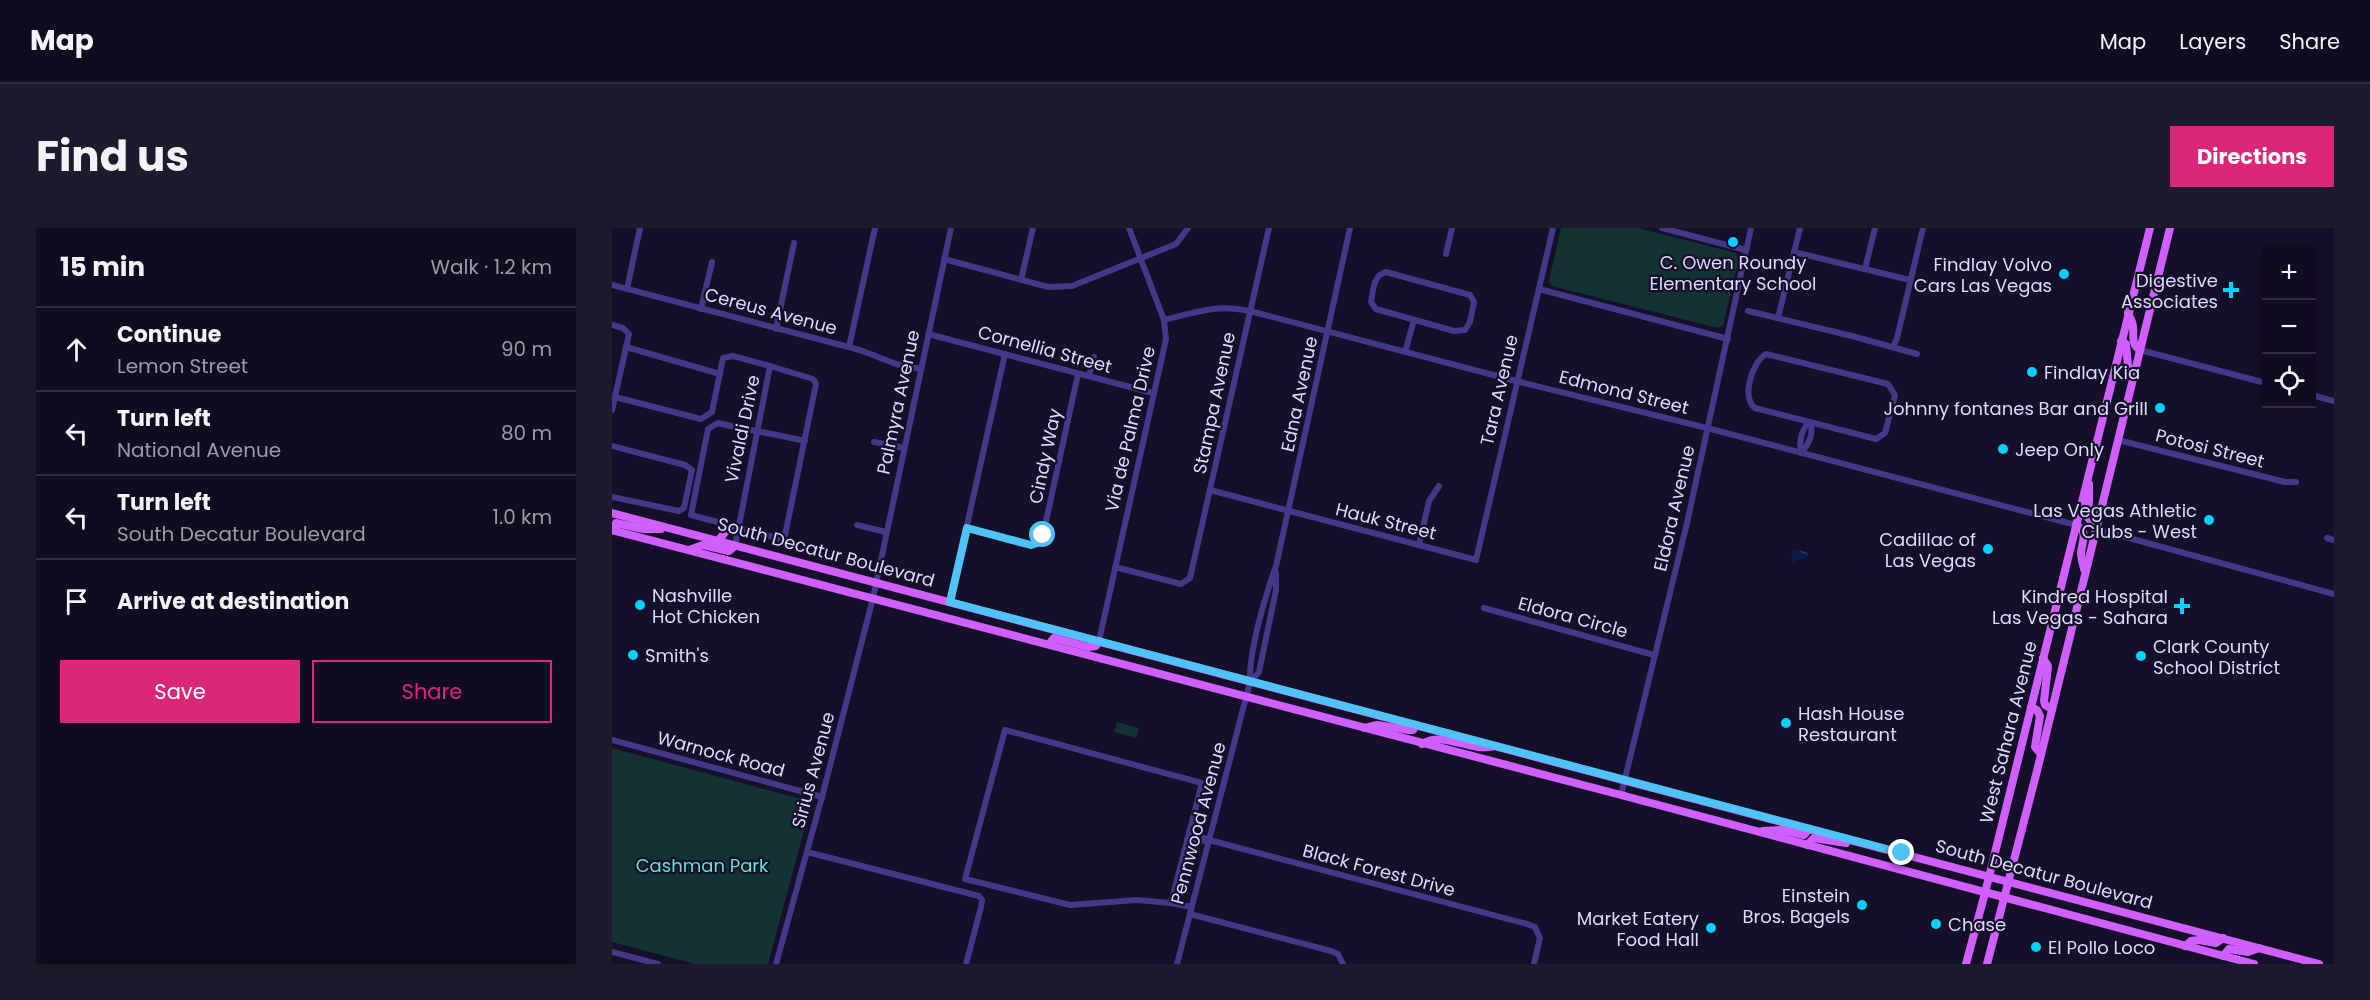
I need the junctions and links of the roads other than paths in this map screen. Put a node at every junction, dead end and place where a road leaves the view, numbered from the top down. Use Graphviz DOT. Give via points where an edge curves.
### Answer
graph roads {
  1 [pos="640,228"];
  2 [pos="875,228"];
  3 [pos="951,228"];
  4 [pos="1033,228"];
  5 [pos="1129,228"];
  6 [pos="1188,228"];
  7 [pos="1269,228"];
  8 [pos="1350,228"];
  9 [pos="1452,228"];
  10 [pos="1553,228"];
  11 [pos="1662,228"];
  12 [pos="1751,228"];
  13 [pos="1800,228"];
  14 [pos="1875,228"];
  15 [pos="1923,228"];
  16 [pos="2150,228"];
  17 [pos="2170,228"];
  18 [pos="794,243"];
  19 [pos="1746,250"];
  20 [pos="1794,252"];
  21 [pos="1446,254"];
  22 [pos="944,259"];
  23 [pos="1141,260"];
  24 [pos="712,262"];
  25 [pos="1865,269"];
  26 [pos="1022,280"];
  27 [pos="1910,280"];
  28 [pos="612,285"];
  29 [pos="627,289"];
  30 [pos="1539,289"];
  31 [pos="700,309"];
  32 [pos="1250,311"];
  33 [pos="1748,311"];
  34 [pos="2128,313"];
  35 [pos="1778,318"];
  36 [pos="1164,320"];
  37 [pos="1414,320"];
  38 [pos="612,325"];
  39 [pos="776,328"];
  40 [pos="1328,332"];
  41 [pos="928,334"];
  42 [pos="1728,339"];
  43 [pos="2121,341"];
  44 [pos="627,346"];
  45 [pos="849,347"];
  46 [pos="1893,347"];
  47 [pos="2140,350"];
  48 [pos="1405,352"];
  49 [pos="1005,354"];
  50 [pos="1917,354"];
  51 [pos="1094,357"];
  52 [pos="770,366"];
  53 [pos="921,369"];
  54 [pos="720,374"];
  55 [pos="1078,374"];
  56 [pos="2134,375"];
  57 [pos="1089,376"];
  58 [pos="1516,381"];
  59 [pos="2262,382"];
  60 [pos="1154,393"];
  61 [pos="2316,396"];
  62 [pos="615,397"];
  63 [pos="2334,401"];
  64 [pos="612,410"];
  65 [pos="1810,422"];
  66 [pos="1707,428"];
  67 [pos="756,433"];
  68 [pos="2118,440"];
  69 [pos="805,441"];
  70 [pos="874,442"];
  71 [pos="612,446"];
  72 [pos="904,448"];
  73 [pos="1801,453"];
  74 [pos="2088,474"];
  75 [pos="2296,482"];
  76 [pos="1439,486"];
  77 [pos="1210,490"];
  78 [pos="612,497"];
  79 [pos="1288,511"];
  80 [pos="612,513"];
  81 [pos="735,525"];
  82 [pos="857,525"];
  83 [pos="2076,525"];
  84 [pos="674,528"];
  85 [pos="967,528"];
  86 [pos="2096,529"];
  87 [pos="613,530"];
  88 [pos="886,532"];
  89 [pos="718,541"];
  90 [pos="1419,545"];
  91 [pos="735,546"];
  92 [pos="689,550"];
  93 [pos="1476,560"];
  94 [pos="1115,567"];
  95 [pos="2085,572"];
  96 [pos="876,582"];
  97 [pos="2334,594"];
  98 [pos="873,598"];
  99 [pos="950,602"];
  100 [pos="1484,608"];
  101 [pos="1099,640"];
  102 [pos="1049,644"];
  103 [pos="1654,655"];
  104 [pos="2043,658"];
  105 [pos="1248,689"];
  106 [pos="2031,707"];
  107 [pos="2052,709"];
  108 [pos="1416,725"];
  109 [pos="1364,728"];
  110 [pos="612,740"];
  111 [pos="1422,744"];
  112 [pos="1497,746"];
  113 [pos="2041,754"];
  114 [pos="1625,780"];
  115 [pos="1621,795"];
  116 [pos="822,797"];
  117 [pos="1715,804"];
  118 [pos="1712,820"];
  119 [pos="1809,829"];
  120 [pos="1755,831"];
  121 [pos="1189,832"];
  122 [pos="1187,839"];
  123 [pos="1209,840"];
  124 [pos="1864,843"];
  125 [pos="1807,845"];
  126 [pos="807,852"];
  127 [pos="1989,876"];
  128 [pos="2009,881"];
  129 [pos="1985,893"];
  130 [pos="2005,898"];
  131 [pos="1171,903"];
  132 [pos="1191,911"];
  133 [pos="2223,938"];
  134 [pos="2185,946"];
  135 [pos="2260,948"];
  136 [pos="612,952"];
  137 [pos="2223,956"];
  138 [pos="1343,961"];
  139 [pos="658,964"];
  140 [pos="776,964"];
  141 [pos="966,964"];
  142 [pos="1177,964"];
  143 [pos="1533,964"];
  144 [pos="1966,964"];
  145 [pos="1987,964"];
  146 [pos="2254,964"];
  147 [pos="2319,964"];
  1 -- 29 [label="street"];
  2 -- 45 [label="street"];
  3 -- 22 [label="street, Palmyra Avenue"];
  4 -- 26 [label="street"];
  5 -- 23 [label="street, Via de Palma Drive"];
  6 -- 23 [label="street" via="1176,244"];
  7 -- 32 [label="street, Stampa Avenue"];
  8 -- 40 [label="street, Edna Avenue"];
  9 -- 21 [label="street"];
  10 -- 30 [label="street, Tara Avenue"];
  11 -- 19 [label="street"];
  12 -- 19 [label="street, Eldora Avenue"];
  13 -- 20 [label="street"];
  14 -- 25 [label="street"];
  15 -- 27 [label="street"];
  16 -- 34 [label="main road, West Sahara Avenue"];
  17 -- 47 [label="main road, West Sahara Avenue"];
  18 -- 39 [label="street"];
  19 -- 42 [label="street, Eldora Avenue"];
  20 -- 25 [label="street"];
  20 -- 35 [label="street"];
  22 -- 26 [label="street"];
  22 -- 41 [label="street, Palmyra Avenue"];
  23 -- 26 [label="street" via="1072,286 1048,287"];
  23 -- 36 [label="street, Via de Palma Drive"];
  24 -- 31 [label="street"];
  25 -- 27 [label="street"];
  27 -- 46 [label="street"];
  28 -- 29 [label="street, Cereus Avenue"];
  29 -- 31 [label="street, Cereus Avenue"];
  30 -- 42 [label="street"];
  30 -- 58 [label="street, Tara Avenue"];
  31 -- 39 [label="street, Cereus Avenue"];
  32 -- 36 [label="street, Edmond Street" via="1215,307"];
  32 -- 40 [label="street, Edmond Street"];
  32 -- 77 [label="street, Stampa Avenue"];
  33 -- 35 [label="street"];
  34 -- 43 [label="main road, West Sahara Avenue"];
  34 -- 47 [label="main road" via="2133,341"];
  35 -- 46 [label="street"];
  36 -- 60 [label="street, Via de Palma Drive" via="1166,339"];
  37 -- 37 [label="street" via="1454,331 1465,330 1473,298 1386,272 1379,274 1373,306 1381,312"];
  37 -- 48 [label="street"];
  38 -- 44 [label="street" via="629,334"];
  39 -- 45 [label="street, Cereus Avenue"];
  40 -- 48 [label="street, Edmond Street"];
  40 -- 79 [label="street, Edna Avenue"];
  41 -- 49 [label="street, Cornellia Street"];
  41 -- 53 [label="street, Palmyra Avenue"];
  42 -- 66 [label="street, Eldora Avenue"];
  43 -- 56 [label="main road" via="2126,344 2128,366"];
  43 -- 74 [label="main road, West Sahara Avenue"];
  44 -- 54 [label="street"];
  44 -- 62 [label="street"];
  45 -- 53 [label="street, Cereus Avenue"];
  46 -- 50 [label="street"];
  47 -- 56 [label="main road, West Sahara Avenue"];
  47 -- 59 [label="street"];
  48 -- 58 [label="street, Edmond Street"];
  49 -- 55 [label="street, Cornellia Street"];
  49 -- 85 [label="street"];
  51 -- 57 [label="street"];
  52 -- 54 [label="street, Vivaldi Drive" via="733,356 723,358"];
  52 -- 67 [label="street, Vivaldi Drive"];
  52 -- 69 [label="street" via="813,379 816,384"];
  53 -- 72 [label="street, Palmyra Avenue"];
  54 -- 62 [label="street" via="712,412 701,419"];
  55 -- 57 [label="street, Cornellia Street"];
  55 -- 85 [label="street, Cindy Way" via="1043,535 1031,545"];
  56 -- 68 [label="main road, West Sahara Avenue"];
  57 -- 60 [label="street, Cornellia Street"];
  58 -- 66 [label="street, Edmond Street"];
  58 -- 93 [label="street, Tara Avenue"];
  60 -- 94 [label="street, Via de Palma Drive"];
  61 -- 63 [label="street"];
  62 -- 64 [label="street"];
  65 -- 65 [label="street" via="1876,439 1885,433 1895,395 1888,384 1766,354 1759,357 1747,397 1749,404"];
  65 -- 73 [label="street" via="1808,445"];
  66 -- 73 [label="street, Edmond Street"];
  66 -- 103 [label="street, Eldora Avenue"];
  67 -- 69 [label="street" via="769,432"];
  67 -- 81 [label="street, Vivaldi Drive"];
  67 -- 81 [label="street" via="718,423 708,429 691,515"];
  68 -- 75 [label="street, Potosi Street"];
  68 -- 86 [label="main road, West Sahara Avenue"];
  69 -- 81 [label="street" via="784,540"];
  70 -- 72 [label="street"];
  71 -- 78 [label="street" via="690,467 692,471 682,510"];
  72 -- 88 [label="street, Palmyra Avenue"];
  73 -- 83 [label="street, Edmond Street"];
  74 -- 83 [label="main road, West Sahara Avenue"];
  74 -- 86 [label="main road" via="2087,516"];
  76 -- 90 [label="street" via="1430,501"];
  77 -- 79 [label="street, Hauk Street"];
  77 -- 94 [label="street, Stampa Avenue" via="1186,582 1180,584"];
  79 -- 90 [label="street, Hauk Street"];
  79 -- 105 [label="street, Edna Avenue" via="1259,672"];
  80 -- 84 [label="main road, South Decatur Boulevard"];
  81 -- 89 [label="main road"];
  81 -- 91 [label="street, Vivaldi Drive"];
  82 -- 88 [label="street"];
  83 -- 95 [label="main road" via="2085,535 2081,553"];
  83 -- 104 [label="main road, West Sahara Avenue"];
  84 -- 87 [label="main road" via="644,529 616,523"];
  84 -- 89 [label="main road, South Decatur Boulevard"];
  85 -- 99 [label="street"];
  86 -- 95 [label="main road, West Sahara Avenue"];
  86 -- 97 [label="street"];
  87 -- 92 [label="main road, South Decatur Boulevard"];
  88 -- 96 [label="street, Palmyra Avenue"];
  89 -- 91 [label="main road, South Decatur Boulevard"];
  90 -- 93 [label="street, Hauk Street"];
  91 -- 92 [label="main road" via="729,551 703,545"];
  91 -- 96 [label="main road, South Decatur Boulevard"];
  92 -- 98 [label="main road, South Decatur Boulevard"];
  94 -- 101 [label="street, Via de Palma Drive"];
  95 -- 107 [label="main road, West Sahara Avenue"];
  96 -- 98 [label="street, Sirius Avenue"];
  96 -- 99 [label="main road, South Decatur Boulevard"];
  98 -- 102 [label="main road, South Decatur Boulevard"];
  98 -- 116 [label="street, Sirius Avenue"];
  99 -- 101 [label="main road, South Decatur Boulevard"];
  100 -- 103 [label="street, Eldora Circle"];
  101 -- 102 [label="main road" via="1096,646 1088,647 1054,638"];
  101 -- 105 [label="main road, South Decatur Boulevard"];
  102 -- 105 [label="main road, South Decatur Boulevard"];
  103 -- 114 [label="street, Eldora Avenue"];
  104 -- 106 [label="main road, West Sahara Avenue"];
  104 -- 107 [label="main road" via="2048,666 2044,701"];
  105 -- 108 [label="main road, South Decatur Boulevard"];
  105 -- 109 [label="main road, South Decatur Boulevard"];
  105 -- 123 [label="street, Pennwood Avenue"];
  106 -- 113 [label="main road" via="2040,716 2035,747"];
  106 -- 127 [label="main road, West Sahara Avenue"];
  107 -- 113 [label="main road, West Sahara Avenue"];
  108 -- 109 [label="main road" via="1413,730 1377,724"];
  108 -- 112 [label="main road, South Decatur Boulevard"];
  109 -- 111 [label="main road, South Decatur Boulevard"];
  110 -- 116 [label="street, Warnock Road"];
  111 -- 112 [label="main road" via="1438,738 1479,749"];
  111 -- 115 [label="main road, South Decatur Boulevard"];
  112 -- 114 [label="main road, South Decatur Boulevard"];
  113 -- 128 [label="main road, West Sahara Avenue"];
  114 -- 115 [label="street, Eldora Avenue"];
  114 -- 117 [label="main road, South Decatur Boulevard"];
  115 -- 118 [label="main road, South Decatur Boulevard"];
  116 -- 126 [label="street, Sirius Avenue"];
  117 -- 118 [label="main road"];
  117 -- 119 [label="main road, South Decatur Boulevard"];
  118 -- 120 [label="main road, South Decatur Boulevard"];
  119 -- 120 [label="main road" via="1804,835 1782,830"];
  119 -- 124 [label="main road, South Decatur Boulevard"];
  120 -- 125 [label="main road, South Decatur Boulevard"];
  121 -- 122 [label="street"];
  121 -- 123 [label="street"];
  121 -- 131 [label="street" via="1202,783 1005,730 964,879 1070,905 1137,900"];
  122 -- 123 [label="street"];
  122 -- 131 [label="street"];
  123 -- 132 [label="street, Pennwood Avenue"];
  123 -- 143 [label="street, Black Forest Drive" via="1527,924 1539,932 1540,938"];
  124 -- 125 [label="main road" via="1814,838"];
  124 -- 127 [label="main road, South Decatur Boulevard"];
  125 -- 129 [label="main road, South Decatur Boulevard"];
  126 -- 140 [label="street, Sirius Avenue"];
  126 -- 141 [label="street" via="979,896 981,907"];
  127 -- 128 [label="main road, South Decatur Boulevard"];
  127 -- 129 [label="main road, West Sahara Avenue"];
  128 -- 130 [label="main road, West Sahara Avenue"];
  128 -- 133 [label="main road, South Decatur Boulevard"];
  129 -- 130 [label="main road, South Decatur Boulevard"];
  129 -- 144 [label="main road, West Sahara Avenue"];
  130 -- 134 [label="main road, South Decatur Boulevard"];
  130 -- 145 [label="main road, West Sahara Avenue"];
  131 -- 132 [label="street"];
  132 -- 138 [label="street" via="1331,951"];
  132 -- 142 [label="street, Pennwood Avenue"];
  133 -- 134 [label="main road" via="2216,943 2195,940"];
  133 -- 135 [label="main road, South Decatur Boulevard"];
  134 -- 137 [label="main road, South Decatur Boulevard"];
  135 -- 137 [label="main road" via="2248,952 2229,949"];
  135 -- 147 [label="main road, South Decatur Boulevard"];
  136 -- 139 [label="street"];
  137 -- 146 [label="main road, South Decatur Boulevard"];
}
